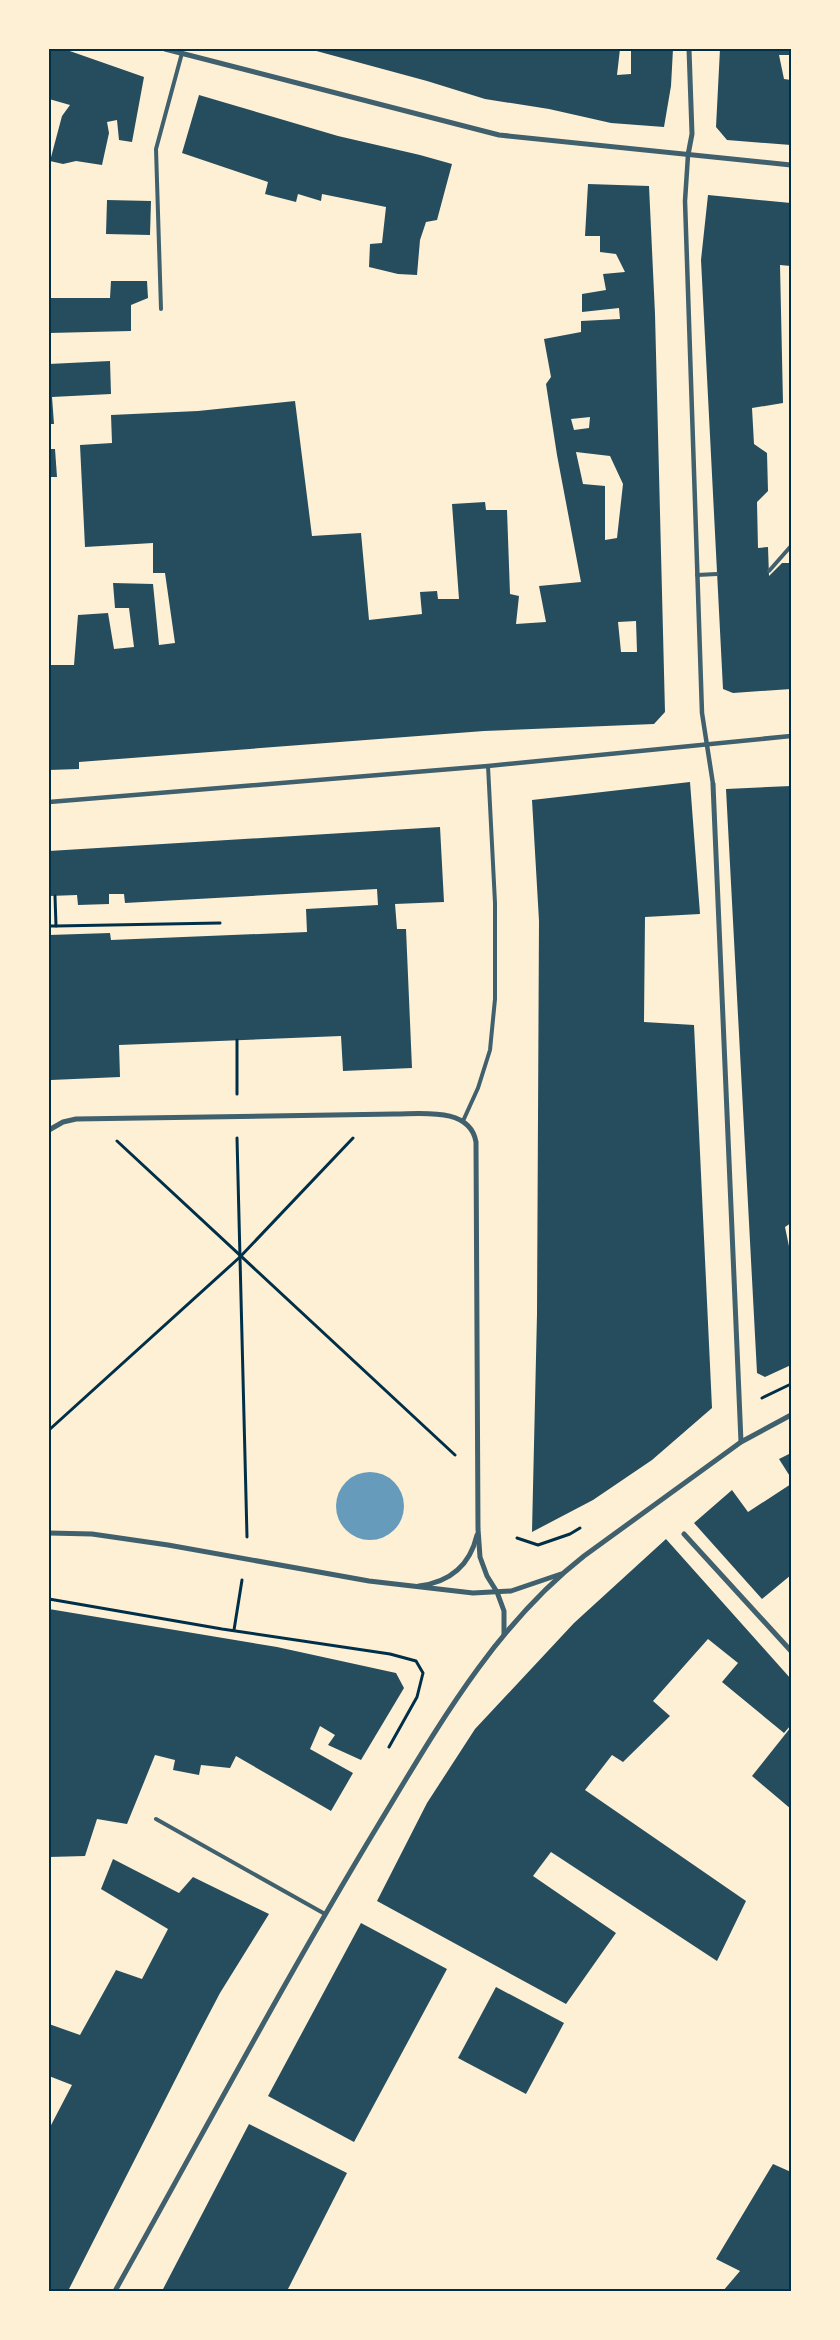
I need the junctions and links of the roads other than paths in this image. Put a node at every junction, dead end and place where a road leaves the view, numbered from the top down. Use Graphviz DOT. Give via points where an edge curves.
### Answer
graph roads {
  1 [pos="165,49"];
  2 [pos="689,49"];
  3 [pos="182,54"];
  4 [pos="688,154"];
  5 [pos="791,165"];
  6 [pos="161,309"];
  7 [pos="791,546"];
  8 [pos="769,570"];
  9 [pos="717,574"];
  10 [pos="697,575"];
  11 [pos="791,736"];
  12 [pos="706,746"];
  13 [pos="488,766"];
  14 [pos="713,784"];
  15 [pos="49,802"];
  16 [pos="463,1121"];
  17 [pos="49,1130"];
  18 [pos="791,1414"];
  19 [pos="741,1442"];
  20 [pos="478,1529"];
  21 [pos="49,1533"];
  22 [pos="684,1534"];
  23 [pos="561,1574"];
  24 [pos="411,1587"];
  25 [pos="497,1592"];
  26 [pos="504,1635"];
  27 [pos="791,1650"];
  28 [pos="156,1819"];
  29 [pos="325,1914"];
  30 [pos="115,2291"];
  1 -- 3 [label="street"];
  2 -- 4 [label="street" via="692,134"];
  3 -- 4 [label="street" via="499,135"];
  3 -- 6 [label="lane" via="156,149"];
  4 -- 5 [label="street"];
  4 -- 10 [label="street" via="685,201"];
  7 -- 8 [label="lane"];
  9 -- 10 [label="lane"];
  10 -- 12 [label="street"];
  11 -- 12 [label="street"];
  12 -- 13 [label="street"];
  12 -- 14 [label="street"];
  13 -- 15 [label="street"];
  13 -- 16 [label="lane" via="495,903 495,999 490,1050"];
  14 -- 19 [label="street"];
  16 -- 17 [label="street" via="428,1114 93,1118 63,1122"];
  16 -- 20 [label="street" via="471,1127 476,1142"];
  18 -- 19 [label="street"];
  19 -- 23 [label="street"];
  20 -- 24 [label="street" via="474,1548 452,1576 435,1584"];
  20 -- 25 [label="street" via="480,1557"];
  21 -- 24 [label="street" via="92,1534 168,1545"];
  22 -- 27 [label="street"];
  23 -- 25 [label="street" via="511,1591"];
  23 -- 26 [label="street"];
  24 -- 25 [label="street"];
  25 -- 26 [label="street" via="504,1611"];
  26 -- 29 [label="street" via="451,1706"];
  28 -- 29 [label="lane"];
  29 -- 30 [label="street"];
}
